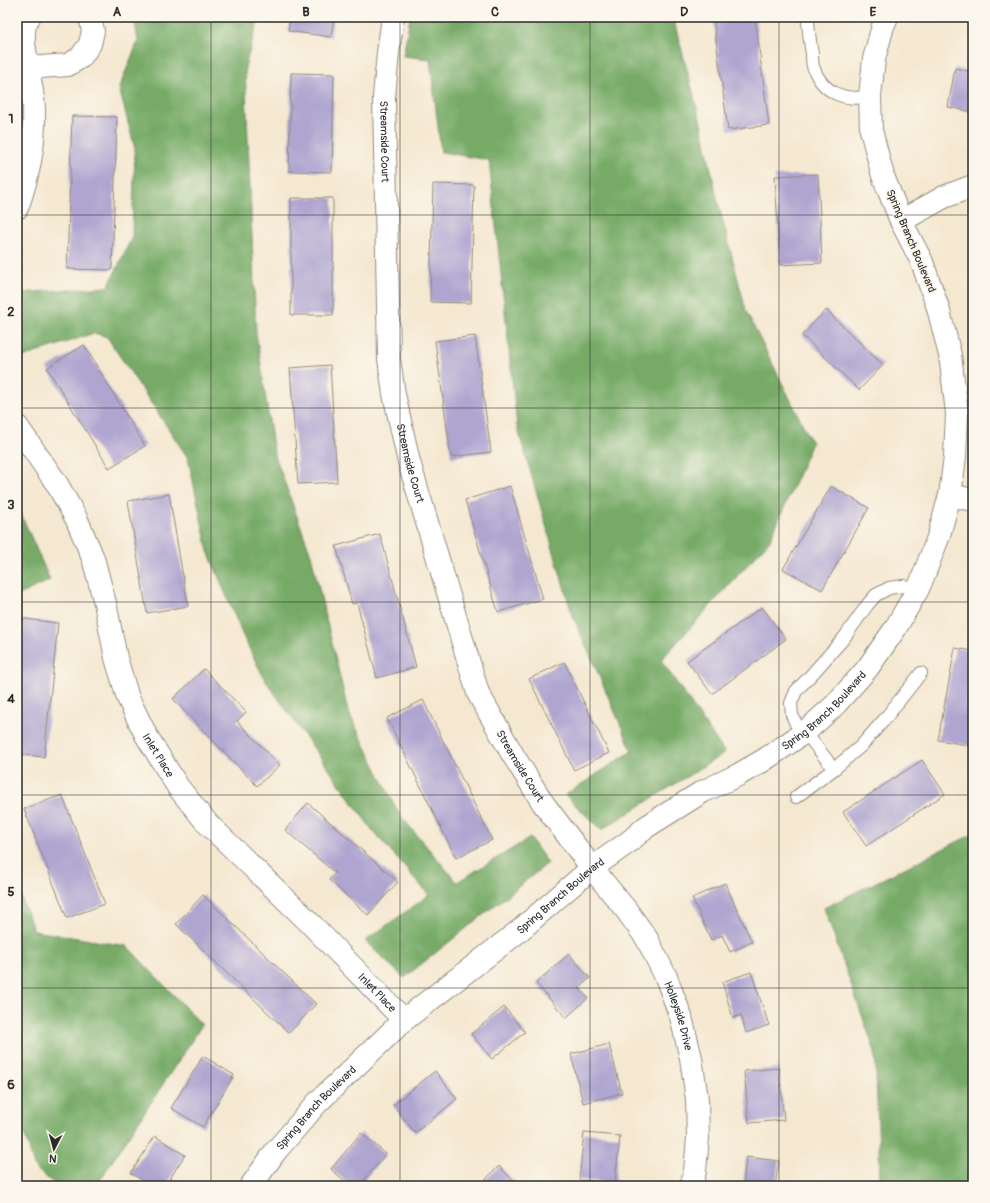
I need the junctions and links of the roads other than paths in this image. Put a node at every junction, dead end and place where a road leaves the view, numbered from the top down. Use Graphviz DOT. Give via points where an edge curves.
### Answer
graph roads {
  1 [pos="29,17"];
  2 [pos="90,17"];
  3 [pos="393,17"];
  4 [pos="808,17"];
  5 [pos="887,17"];
  6 [pos="28,68"];
  7 [pos="870,96"];
  8 [pos="973,186"];
  9 [pos="17,208"];
  10 [pos="901,221"];
  11 [pos="17,426"];
  12 [pos="950,495"];
  13 [pos="973,500"];
  14 [pos="918,589"];
  15 [pos="921,673"];
  16 [pos="805,732"];
  17 [pos="834,769"];
  18 [pos="796,797"];
  19 [pos="592,868"];
  20 [pos="404,1020"];
  21 [pos="251,1186"];
  22 [pos="691,1186"];
  1 -- 6 [label="street" via="24,33"];
  2 -- 6 [label="street" via="93,31 90,44 81,57 68,65"];
  3 -- 19 [label="street, Streamside Court" via="384,97 389,359 409,462 478,693 540,797"];
  4 -- 7 [label="lane" via="814,69 821,82 832,92 846,98"];
  5 -- 7 [label="street, Spring Branch Boulevard" via="874,60"];
  6 -- 9 [label="street" via="34,110 31,151"];
  7 -- 10 [label="street, Spring Branch Boulevard" via="871,130 883,176"];
  8 -- 10 [label="street" via="944,197"];
  10 -- 12 [label="street, Spring Branch Boulevard" via="924,268 950,355 957,413"];
  11 -- 20 [label="street, Inlet Place" via="57,484 77,520 93,558 128,698 146,736 178,787 207,823 308,921"];
  12 -- 13 [label="street"];
  12 -- 14 [label="street, Spring Branch Boulevard" via="939,535"];
  14 -- 16 [label="street, Spring Branch Boulevard" via="895,629 867,669 834,706"];
  14 -- 16 [label="lane" via="903,586 889,588 876,595 844,638 796,691 791,703 792,715 797,726"];
  15 -- 17 [label="lane" via="861,746"];
  16 -- 17 [label="lane"];
  16 -- 19 [label="street, Spring Branch Boulevard" via="764,760 702,792 646,827"];
  17 -- 18 [label="lane"];
  19 -- 20 [label="street, Spring Branch Boulevard" via="519,931"];
  19 -- 22 [label="street, Holleyside Drive" via="647,939 666,977 681,1017 697,1098 698,1138"];
  20 -- 21 [label="street, Spring Branch Boulevard" via="318,1102 275,1152"];
}
